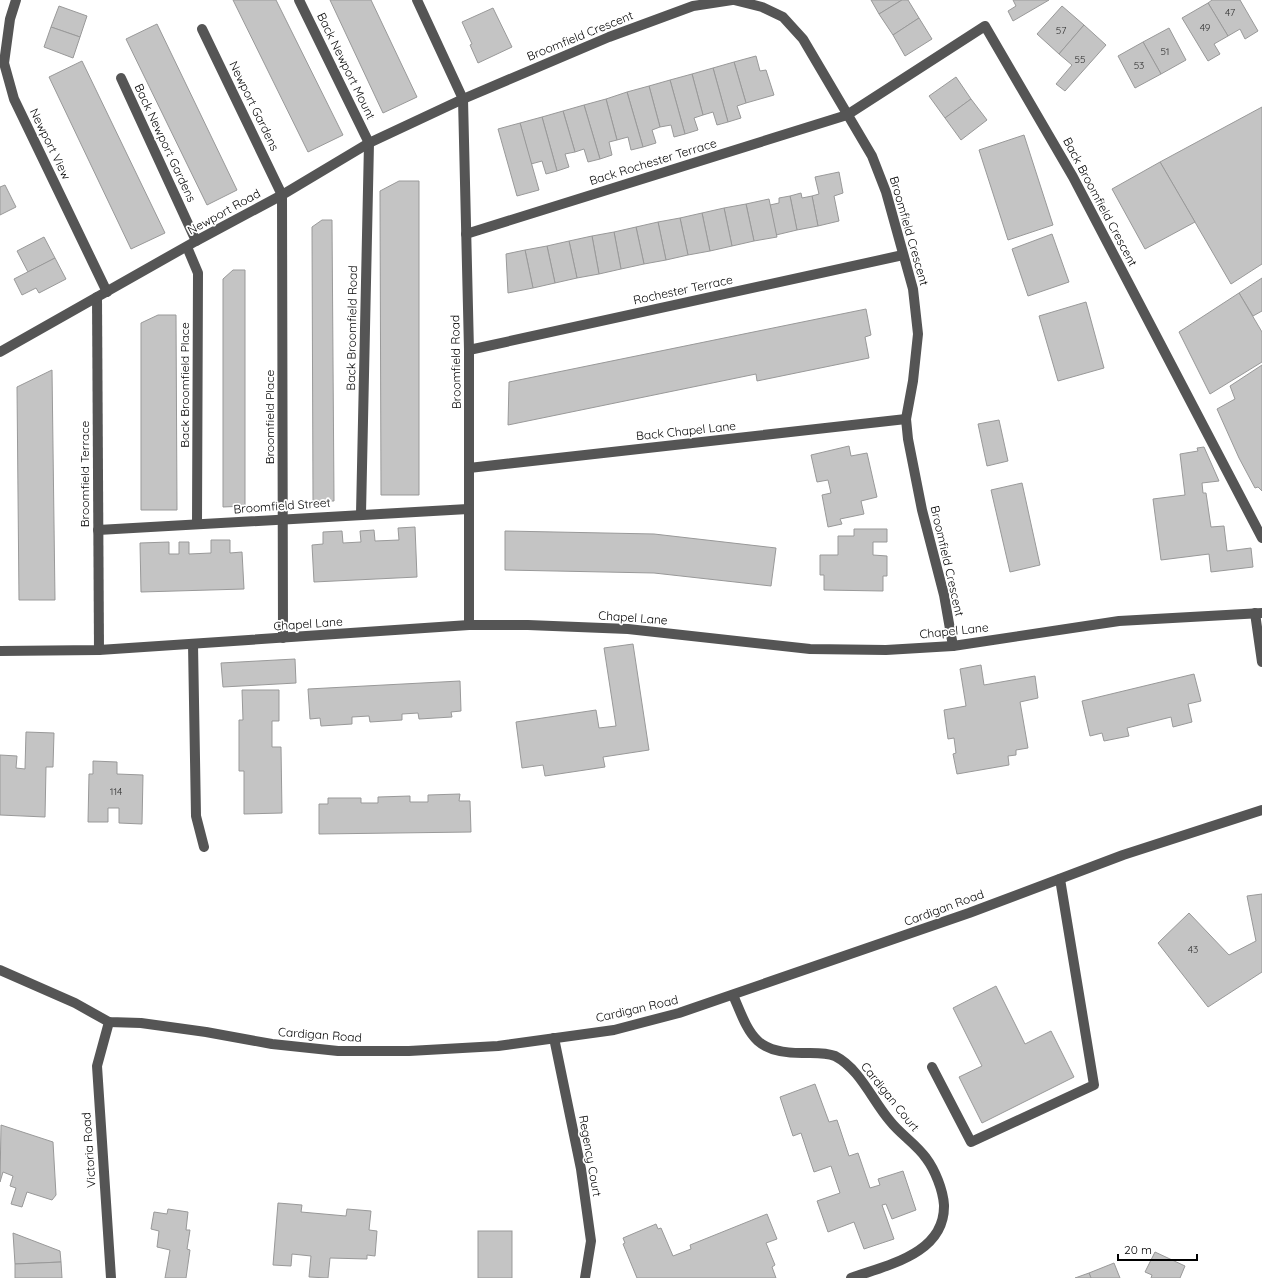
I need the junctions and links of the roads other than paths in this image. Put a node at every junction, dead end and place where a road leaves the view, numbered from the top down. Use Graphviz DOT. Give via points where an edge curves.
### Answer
graph roads {
  1 [pos="16,0"];
  2 [pos="299,0"];
  3 [pos="417,0"];
  4 [pos="733,0"];
  5 [pos="202,29"];
  6 [pos="121,78"];
  7 [pos="463,99"];
  8 [pos="848,116"];
  9 [pos="369,143"];
  10 [pos="282,195"];
  11 [pos="466,234"];
  12 [pos="196,241"];
  13 [pos="187,247"];
  14 [pos="903,255"];
  15 [pos="107,292"];
  16 [pos="97,297"];
  17 [pos="469,350"];
  18 [pos="0,352"];
  19 [pos="906,419"];
  20 [pos="469,468"];
  21 [pos="468,509"];
  22 [pos="362,514"];
  23 [pos="283,519"];
  24 [pos="197,524"];
  25 [pos="98,530"];
  26 [pos="1262,538"];
  27 [pos="1258,613"];
  28 [pos="469,625"];
  29 [pos="284,638"];
  30 [pos="193,644"];
  31 [pos="953,646"];
  32 [pos="99,650"];
  33 [pos="0,651"];
  34 [pos="1262,662"];
  35 [pos="1262,810"];
  36 [pos="204,847"];
  37 [pos="1060,879"];
  38 [pos="0,970"];
  39 [pos="733,995"];
  40 [pos="109,1022"];
  41 [pos="554,1038"];
  42 [pos="932,1067"];
  43 [pos="111,1278"];
  44 [pos="585,1278"];
  45 [pos="852,1278"];
  1 -- 15 [label="street, Newport View" via="10,19 4,63 14,99"];
  2 -- 9 [label="street, Back Newport Mount"];
  3 -- 7 [label="street"];
  4 -- 7 [label="street, Broomfield Crescent" via="693,6 679,11 609,37"];
  4 -- 8 [label="street, Broomfield Crescent" via="762,7 784,16 803,39"];
  5 -- 10 [label="street, Newport Gardens"];
  6 -- 12 [label="street, Back Newport Gardens"];
  7 -- 9 [label="street, Newport Road"];
  7 -- 11 [label="street, Broomfield Road"];
  8 -- 11 [label="street, Back Rochester Terrace"];
  8 -- 14 [label="street, Broomfield Crescent" via="872,156 886,192"];
  8 -- 26 [label="street, Back Broomfield Crescent" via="985,26 1073,177"];
  9 -- 10 [label="street, Newport Road"];
  9 -- 22 [label="street, Back Broomfield Road"];
  10 -- 12 [label="street, Newport Road"];
  10 -- 23 [label="street, Broomfield Place"];
  11 -- 17 [label="street, Broomfield Road"];
  12 -- 13 [label="street, Newport Road"];
  13 -- 15 [label="street, Newport Road"];
  13 -- 24 [label="street, Back Broomfield Place" via="198,274"];
  14 -- 17 [label="street, Rochester Terrace"];
  14 -- 19 [label="street, Broomfield Crescent" via="913,289 918,334"];
  15 -- 16 [label="street, Newport Road"];
  16 -- 18 [label="street, Newport Road"];
  16 -- 25 [label="street, Broomfield Terrace"];
  17 -- 20 [label="street, Broomfield Road"];
  19 -- 20 [label="street, Back Chapel Lane"];
  19 -- 31 [label="street, Broomfield Crescent" via="922,510 944,595"];
  20 -- 21 [label="street, Broomfield Road"];
  21 -- 22 [label="street, Broomfield Street"];
  21 -- 28 [label="street, Broomfield Road"];
  22 -- 23 [label="street, Broomfield Street"];
  23 -- 24 [label="street, Broomfield Street"];
  23 -- 29 [label="street, Broomfield Place"];
  24 -- 25 [label="street, Broomfield Street"];
  25 -- 32 [label="street, Broomfield Terrace"];
  27 -- 31 [label="street, Chapel Lane" via="1119,621"];
  27 -- 34 [label="street"];
  28 -- 29 [label="street, Chapel Lane"];
  28 -- 31 [label="street, Chapel Lane" via="628,629 810,649 886,650"];
  29 -- 30 [label="street, Chapel Lane"];
  30 -- 32 [label="street, Chapel Lane"];
  30 -- 36 [label="street" via="196,816"];
  32 -- 33 [label="street, Chapel Lane"];
  35 -- 37 [label="street, Cardigan Road" via="1123,855"];
  37 -- 39 [label="street, Cardigan Road"];
  37 -- 42 [label="street" via="1094,1085 971,1142"];
  38 -- 40 [label="street, Cardigan Road" via="76,1003"];
  39 -- 41 [label="street, Cardigan Road" via="679,1013 614,1030"];
  39 -- 45 [label="street, Cardigan Court" via="747,1030 762,1046 777,1051 835,1056 849,1067 899,1132 926,1157 937,1178 943,1197 944,1213 939,1231 930,1243 907,1258"];
  40 -- 41 [label="street, Cardigan Road" via="149,1024 272,1044 338,1051 477,1048"];
  40 -- 43 [label="street, Victoria Road" via="97,1066"];
  41 -- 44 [label="street, Regency Court" via="581,1168 591,1241"];
}
